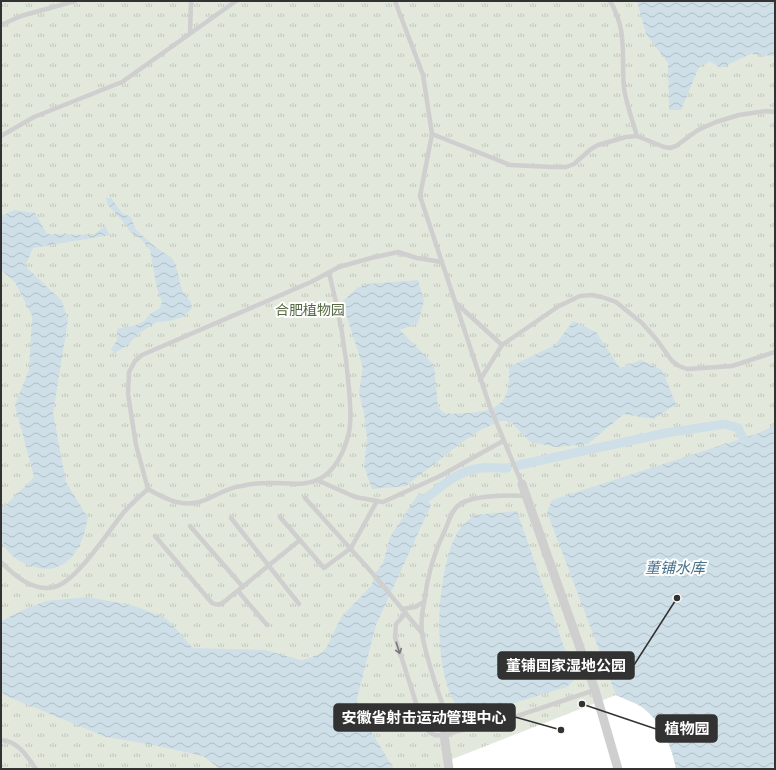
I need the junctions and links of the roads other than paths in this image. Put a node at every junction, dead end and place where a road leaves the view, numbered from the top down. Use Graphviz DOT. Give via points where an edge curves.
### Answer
graph roads {
  1 [pos="75,1"];
  2 [pos="191,1"];
  3 [pos="236,1"];
  4 [pos="396,1"];
  5 [pos="610,1"];
  6 [pos="1,25"];
  7 [pos="190,33"];
  8 [pos="775,112"];
  9 [pos="432,134"];
  10 [pos="1,136"];
  11 [pos="637,136"];
  12 [pos="442,262"];
  13 [pos="329,273"];
  14 [pos="455,302"];
  15 [pos="502,345"];
  16 [pos="775,352"];
  17 [pos="480,380"];
  18 [pos="503,441"];
  19 [pos="317,480"];
  20 [pos="522,484"];
  21 [pos="148,489"];
  22 [pos="526,496"];
  23 [pos="305,498"];
  24 [pos="377,501"];
  25 [pos="280,517"];
  26 [pos="231,518"];
  27 [pos="190,526"];
  28 [pos="155,536"];
  29 [pos="300,540"];
  30 [pos="351,548"];
  31 [pos="1,562"];
  32 [pos="268,566"];
  33 [pos="243,586"];
  34 [pos="238,591"];
  35 [pos="424,602"];
  36 [pos="299,604"];
  37 [pos="404,611"];
  38 [pos="267,625"];
  39 [pos="422,633"];
  40 [pos="595,690"];
  41 [pos="467,729"];
  42 [pos="444,735"];
  43 [pos="1,740"];
  44 [pos="36,769"];
  45 [pos="449,769"];
  46 [pos="618,769"];
  1 -- 6 [label="lane" via="21,16"];
  2 -- 7 [label="lane"];
  3 -- 7 [label="lane"];
  4 -- 9 [label="lane" via="422,75"];
  5 -- 11 [label="lane" via="623,34 624,90"];
  7 -- 10 [label="lane" via="122,82 34,116"];
  8 -- 11 [label="lane" via="739,115 716,122 670,148"];
  9 -- 11 [label="lane" via="510,165 553,168 574,164 598,145"];
  9 -- 12 [label="lane" via="420,196"];
  12 -- 13 [label="lane" via="398,252 339,267"];
  12 -- 14 [label="lane"];
  13 -- 19 [label="lane" via="345,347 351,409 345,447 336,464 325,476"];
  13 -- 21 [label="lane" via="152,349 135,361 129,372 128,394 136,445"];
  14 -- 15 [label="lane"];
  14 -- 17 [label="lane"];
  15 -- 16 [label="lane" via="559,306 580,296 592,295 616,302 642,323 672,361 687,369 732,366"];
  15 -- 17 [label="lane"];
  17 -- 18 [label="lane"];
  18 -- 20 [label="lane"];
  18 -- 24 [label="lane" via="440,476 387,500"];
  19 -- 21 [label="lane" via="308,483 239,486 203,501 186,504 167,500"];
  19 -- 24 [label="lane" via="355,497"];
  20 -- 22 [label="street"];
  21 -- 31 [label="lane" via="125,511 75,574 63,584 48,588 29,584 13,574"];
  22 -- 35 [label="lane" via="501,495 471,500 456,507 433,562"];
  22 -- 40 [label="street"];
  23 -- 30 [label="lane"];
  24 -- 30 [label="lane"];
  25 -- 29 [label="lane"];
  26 -- 32 [label="lane"];
  27 -- 33 [label="lane"];
  28 -- 34 [label="lane" via="212,603 221,604"];
  29 -- 30 [label="lane" via="324,568"];
  29 -- 32 [label="lane"];
  30 -- 37 [label="lane"];
  32 -- 33 [label="lane"];
  32 -- 36 [label="lane"];
  33 -- 34 [label="lane"];
  34 -- 38 [label="lane"];
  35 -- 37 [label="lane"];
  35 -- 39 [label="lane"];
  37 -- 39 [label="lane"];
  37 -- 42 [label="lane, one-way" via="396,624 395,637 423,725 434,735"];
  39 -- 41 [label="lane" via="446,714 454,724"];
  40 -- 41 [label="lane" via="478,729"];
  40 -- 46 [label="street"];
  41 -- 42 [label="lane"];
  42 -- 45 [label="street"];
  43 -- 44 [label="lane" via="7,740 22,749"];
}
